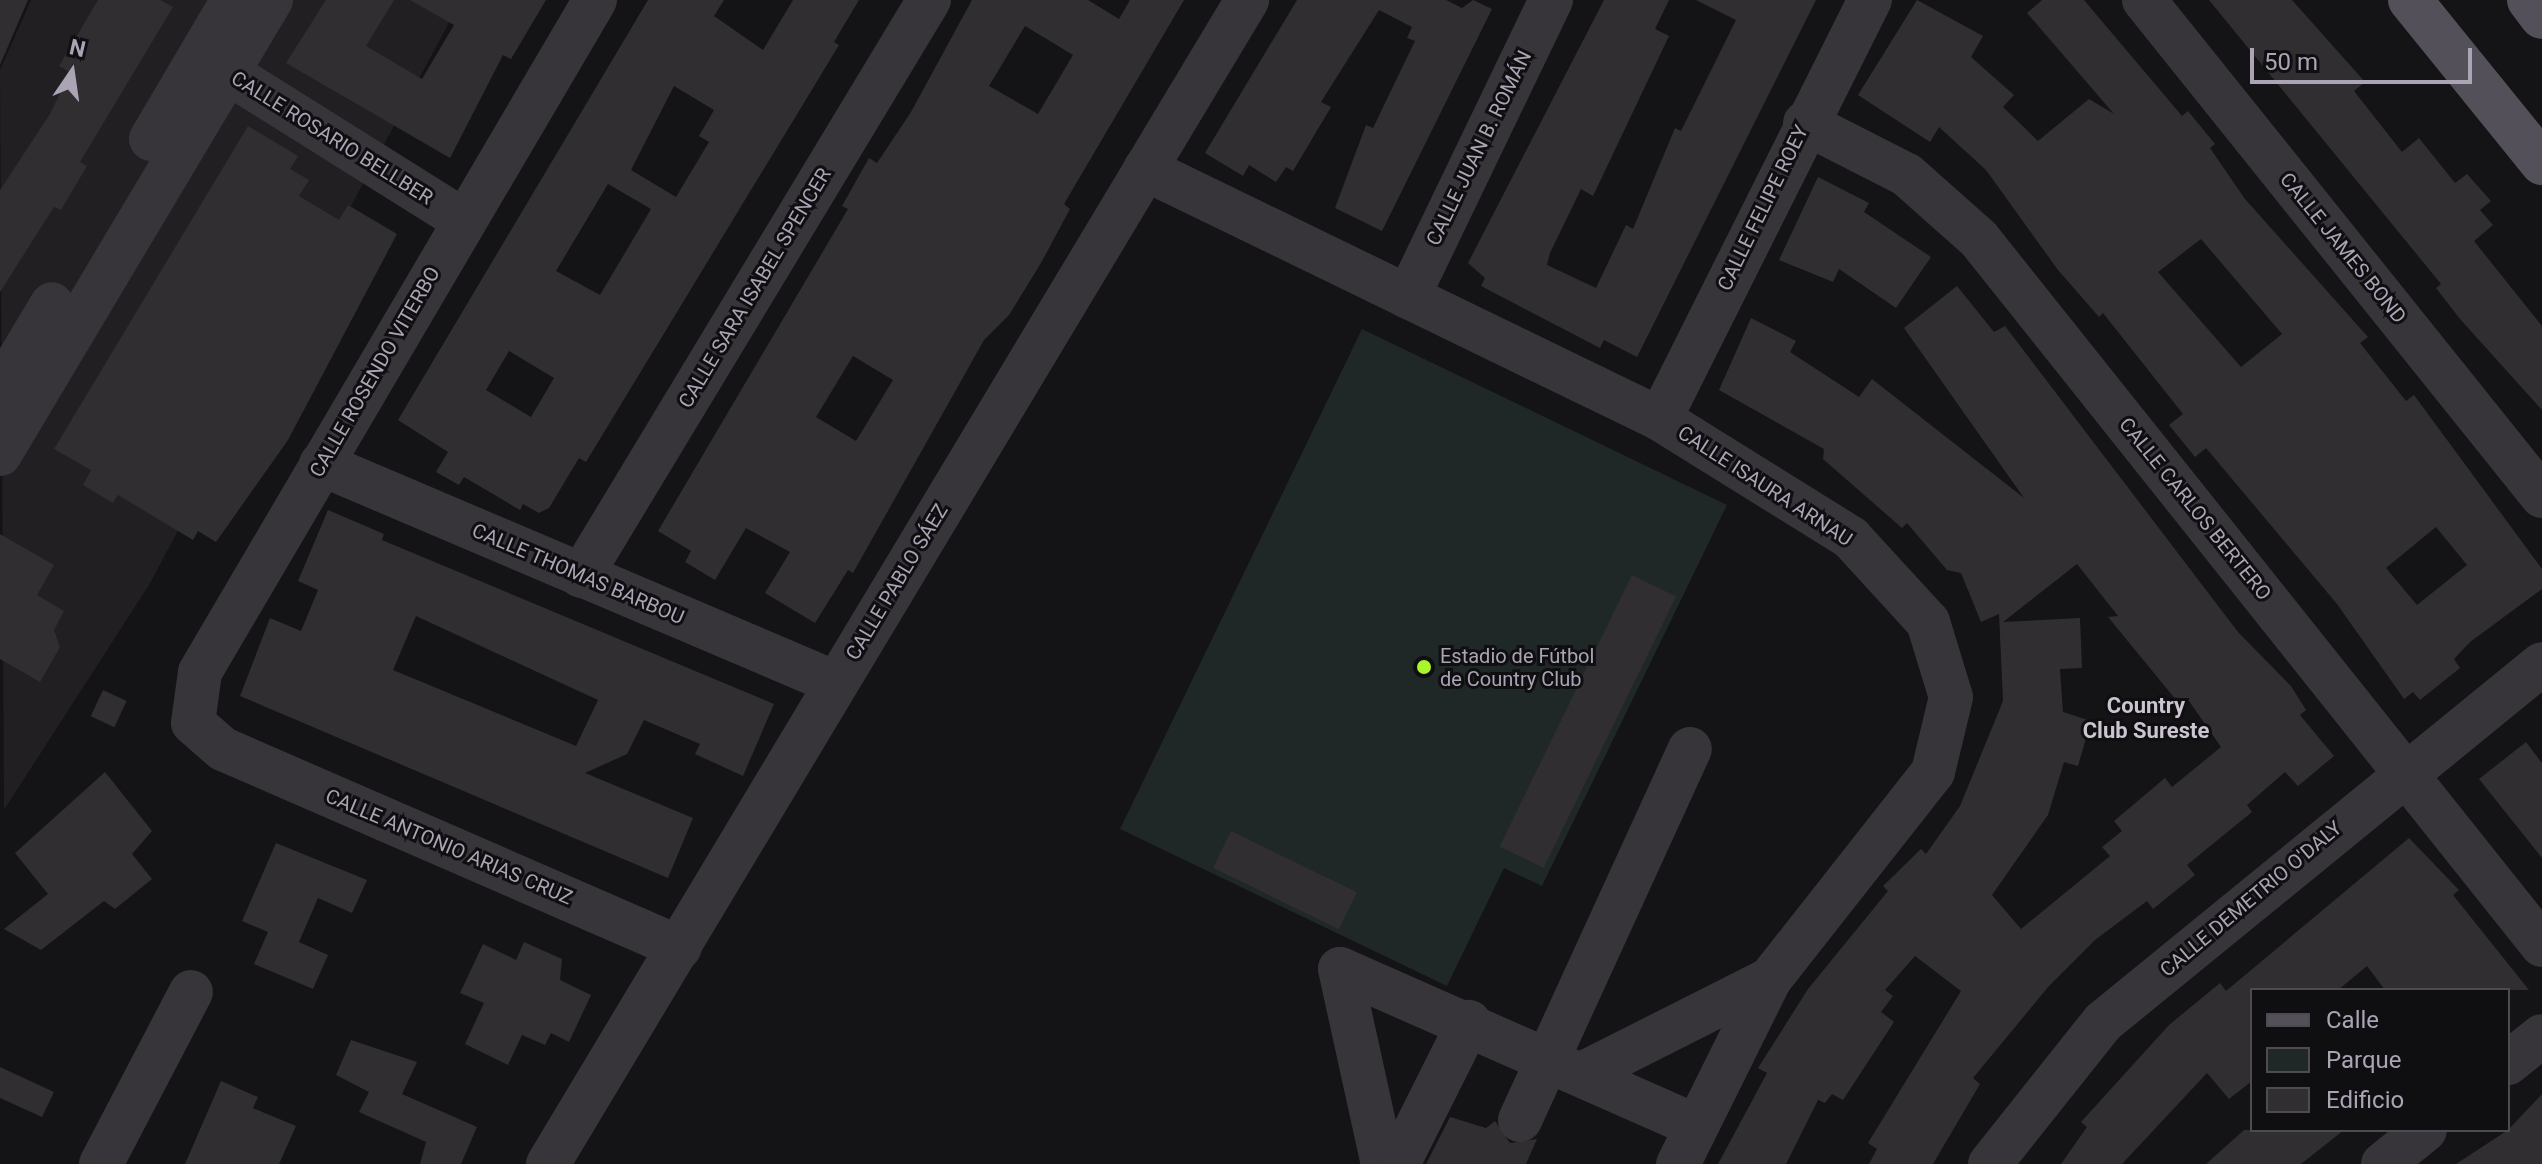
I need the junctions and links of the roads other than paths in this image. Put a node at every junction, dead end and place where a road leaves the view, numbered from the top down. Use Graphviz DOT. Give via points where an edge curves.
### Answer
graph roads {
  1 [pos="233,0"];
  2 [pos="271,0"];
  3 [pos="595,0"];
  4 [pos="929,0"];
  5 [pos="1247,0"];
  6 [pos="1551,0"];
  7 [pos="1870,0"];
  8 [pos="2144,0"];
  9 [pos="2410,0"];
  10 [pos="2529,0"];
  11 [pos="2542,17"];
  12 [pos="214,64"];
  13 [pos="1805,123"];
  14 [pos="2542,163"];
  15 [pos="1145,169"];
  16 [pos="463,220"];
  17 [pos="1408,297"];
  18 [pos="1660,419"];
  19 [pos="5,420"];
  20 [pos="321,464"];
  21 [pos="2542,496"];
  22 [pos="581,576"];
  23 [pos="2542,664"];
  24 [pos="836,683"];
  25 [pos="218,745"];
  26 [pos="1690,749"];
  27 [pos="2405,772"];
  28 [pos="2542,945"];
  29 [pos="680,948"];
  30 [pos="1770,979"];
  31 [pos="191,992"];
  32 [pos="1469,1022"];
  33 [pos="2542,1036"];
  34 [pos="2510,1061"];
  35 [pos="1563,1065"];
  36 [pos="1520,1120"];
  37 [pos="1692,1124"];
  38 [pos="2423,1132"];
  39 [pos="101,1164"];
  40 [pos="548,1164"];
  41 [pos="1383,1164"];
  42 [pos="1398,1164"];
  43 [pos="1678,1164"];
  44 [pos="1990,1164"];
  45 [pos="2383,1164"];
  1 -- 12 [label="street"];
  2 -- 12 [label="street"];
  3 -- 16 [label="street, CALLE ROSENDO VITERBO"];
  4 -- 22 [label="street, CALLE SARA ISABEL SPENCER"];
  5 -- 15 [label="street, CALLE PABLO SÁEZ"];
  6 -- 17 [label="street, CALLE JUAN B. ROMÁN"];
  7 -- 13 [label="street, CALLE FELIPE ROEY"];
  8 -- 21 [label="street, CALLE JAMES BOND"];
  9 -- 14 [label="main road"];
  10 -- 11 [label="main road"];
  12 -- 16 [label="street, CALLE ROSARIO BELLBER"];
  12 -- 19 [label="street"];
  13 -- 18 [label="street, CALLE FELIPE ROEY"];
  13 -- 27 [label="street, CALLE CARLOS BERTERO" via="1907,175 1979,239"];
  15 -- 17 [label="street, CALLE ISAURA ARNAU"];
  15 -- 24 [label="street, CALLE PABLO SÁEZ"];
  16 -- 20 [label="street, CALLE ROSENDO VITERBO"];
  17 -- 18 [label="street, CALLE ISAURA ARNAU"];
  18 -- 30 [label="street, CALLE ISAURA ARNAU" via="1851,538 1928,622 1951,697 1933,772"];
  20 -- 22 [label="street, CALLE THOMAS BARBOU"];
  20 -- 25 [label="street, CALLE ROSENDO VITERBO" via="200,672 193,723"];
  22 -- 24 [label="street, CALLE THOMAS BARBOU"];
  23 -- 27 [label="street, CALLE DEMETRIO O'DALY"];
  24 -- 29 [label="street, CALLE PABLO SÁEZ"];
  25 -- 29 [label="street, CALLE ANTONIO ARIAS CRUZ"];
  26 -- 35 [label="street"];
  27 -- 28 [label="street, CALLE CARLOS BERTERO"];
  27 -- 44 [label="street, CALLE DEMETRIO O'DALY" via="2103,1022"];
  29 -- 40 [label="street, CALLE PABLO SÁEZ"];
  30 -- 35 [label="street"];
  30 -- 37 [label="street, CALLE ISAURA ARNAU"];
  31 -- 39 [label="street"];
  32 -- 35 [label="street"];
  32 -- 41 [label="street" via="1340,969"];
  32 -- 42 [label="street"];
  33 -- 34 [label="street"];
  35 -- 36 [label="street"];
  35 -- 37 [label="street"];
  37 -- 43 [label="street, CALLE ISAURA ARNAU"];
  38 -- 45 [label="street"];
}
